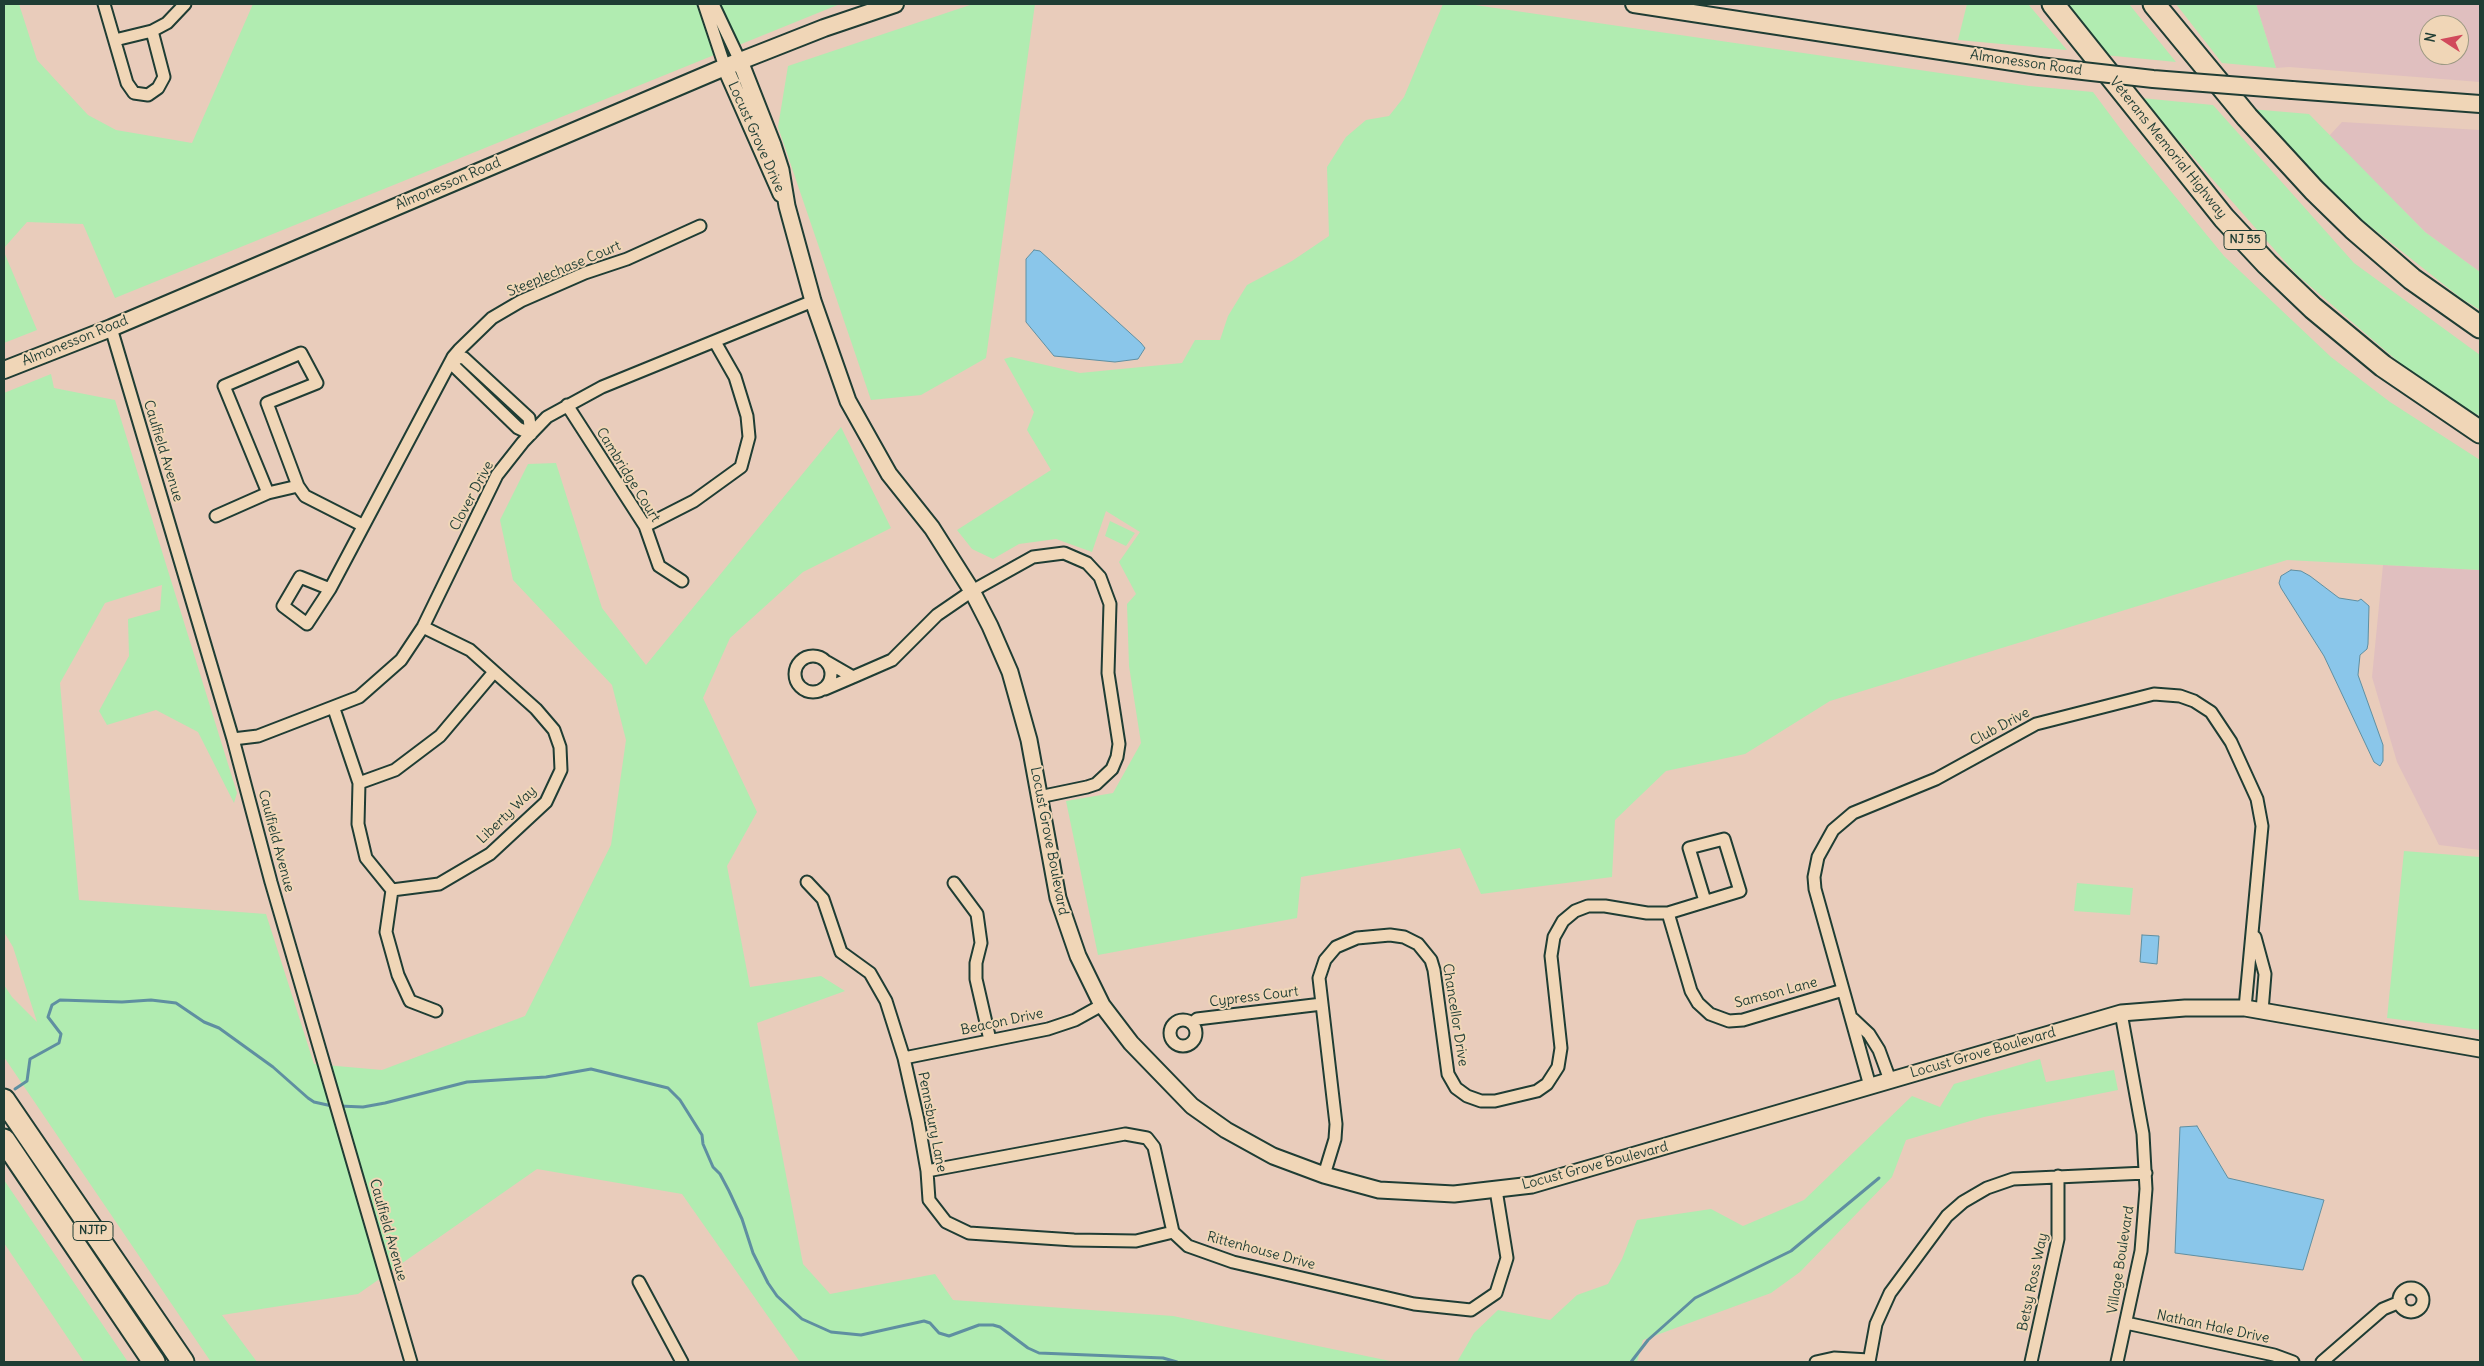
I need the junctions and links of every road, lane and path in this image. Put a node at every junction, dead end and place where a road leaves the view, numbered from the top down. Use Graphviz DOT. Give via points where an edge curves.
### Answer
graph roads {
  1 [pos="104,4"];
  2 [pos="184,4"];
  3 [pos="704,4"];
  4 [pos="713,4"];
  5 [pos="895,4"];
  6 [pos="1634,4"];
  7 [pos="2053,4"];
  8 [pos="2154,4"];
  9 [pos="152,31"];
  10 [pos="115,40"];
  11 [pos="740,61"];
  12 [pos="725,68"];
  13 [pos="2480,104"];
  14 [pos="787,206"];
  15 [pos="700,226"];
  16 [pos="813,301"];
  17 [pos="2480,327"];
  18 [pos="111,328"];
  19 [pos="715,342"];
  20 [pos="453,357"];
  21 [pos="4,370"];
  22 [pos="567,405"];
  23 [pos="2480,432"];
  24 [pos="531,434"];
  25 [pos="298,486"];
  26 [pos="268,493"];
  27 [pos="216,516"];
  28 [pos="362,525"];
  29 [pos="645,526"];
  30 [pos="682,581"];
  31 [pos="330,589"];
  32 [pos="972,591"];
  33 [pos="423,627"];
  34 [pos="827,662"];
  35 [pos="494,672"];
  36 [pos="853,677"];
  37 [pos="824,690"];
  38 [pos="334,709"];
  39 [pos="233,739"];
  40 [pos="359,783"];
  41 [pos="1039,797"];
  42 [pos="807,882"];
  43 [pos="954,883"];
  44 [pos="392,890"];
  45 [pos="1705,901"];
  46 [pos="1668,912"];
  47 [pos="2253,928"];
  48 [pos="1843,990"];
  49 [pos="1322,1004"];
  50 [pos="1102,1006"];
  51 [pos="2245,1008"];
  52 [pos="436,1011"];
  53 [pos="2262,1011"];
  54 [pos="2121,1013"];
  55 [pos="1853,1019"];
  56 [pos="1192,1023"];
  57 [pos="990,1040"];
  58 [pos="2480,1049"];
  59 [pos="904,1058"];
  60 [pos="1890,1080"];
  61 [pos="1870,1086"];
  62 [pos="4,1100"];
  63 [pos="4,1140"];
  64 [pos="928,1171"];
  65 [pos="2146,1173"];
  66 [pos="1324,1175"];
  67 [pos="2058,1176"];
  68 [pos="1496,1190"];
  69 [pos="1173,1232"];
  70 [pos="639,1282"];
  71 [pos="2400,1302"];
  72 [pos="2126,1323"];
  73 [pos="1869,1361"];
  74 [pos="154,1362"];
  75 [pos="183,1362"];
  76 [pos="411,1362"];
  77 [pos="682,1362"];
  78 [pos="1816,1362"];
  79 [pos="2031,1362"];
  80 [pos="2117,1362"];
  81 [pos="2293,1362"];
  82 [pos="2322,1362"];
  1 -- 10 [label="street"];
  2 -- 9 [label="street" via="167,23"];
  3 -- 12 [label="street"];
  4 -- 11 [label="street"];
  5 -- 11 [label="main road, Almonesson Road"];
  6 -- 13 [label="main road, Almonesson Road, bridge" via="2039,66 2153,79"];
  7 -- 23 [label="highway, Veterans Memorial Highway / NJ 55" via="2224,218 2267,264 2313,308 2383,366"];
  8 -- 17 [label="highway" via="2247,117 2314,190 2412,279"];
  9 -- 10 [label="street"];
  9 -- 10 [label="street" via="164,77 158,88 148,95 134,93 127,83"];
  11 -- 12 [label="main road, Almonesson Road"];
  11 -- 14 [label="street, Locust Grove Drive" via="773,145"];
  12 -- 14 [label="street, Locust Grove Drive"];
  12 -- 18 [label="main road, Almonesson Road"];
  14 -- 16 [label="street, Locust Grove Drive"];
  15 -- 20 [label="street, Steeplechase Court" via="521,301 492,318"];
  16 -- 19 [label="street, Clover Drive"];
  16 -- 32 [label="street, Locust Grove Boulevard" via="834,366 857,419 889,474 932,528"];
  18 -- 21 [label="main road, Almonesson Road"];
  18 -- 39 [label="street, Caulfield Avenue"];
  19 -- 22 [label="street, Clover Drive" via="602,387"];
  19 -- 29 [label="street" via="735,377 746,416 749,437 741,467 694,501"];
  20 -- 24 [label="street" via="464,358 529,418"];
  20 -- 28 [label="street, Steeplechase Court"];
  22 -- 24 [label="street, Clover Drive" via="547,417"];
  22 -- 29 [label="street, Cambridge Court"];
  24 -- 33 [label="street, Clover Drive" via="497,475"];
  25 -- 26 [label="street"];
  25 -- 26 [label="street" via="267,403 317,383 301,353 224,386"];
  25 -- 28 [label="street" via="305,496"];
  26 -- 27 [label="street"];
  28 -- 31 [label="street, Steeplechase Court"];
  29 -- 30 [label="street, Cambridge Court" via="658,566"];
  32 -- 36 [label="street" via="937,615 892,660"];
  32 -- 41 [label="street, Locust Grove Boulevard" via="997,640 1020,703"];
  32 -- 41 [label="street" via="1032,557 1057,553 1072,555 1087,563 1105,585 1111,613 1108,673 1119,744 1117,757 1112,769 1096,784"];
  33 -- 35 [label="street, Liberty Way" via="470,650"];
  33 -- 38 [label="street, Clover Drive" via="400,660 380,680 359,698"];
  34 -- 36 [label="street"];
  34 -- 37 [label="street" via="832,672"];
  34 -- 37 [label="street" via="816,656 804,658 795,673 802,689 814,693"];
  35 -- 40 [label="street" via="440,736 394,770"];
  35 -- 44 [label="street, Liberty Way" via="536,709 554,730 560,747 561,770 546,802 490,854 439,884"];
  36 -- 37 [label="street"];
  38 -- 39 [label="street, Clover Drive" via="258,736"];
  38 -- 40 [label="street"];
  39 -- 76 [label="street, Caulfield Avenue" via="271,882"];
  40 -- 44 [label="street" via="358,824 366,858"];
  41 -- 50 [label="street, Locust Grove Boulevard" via="1066,924"];
  42 -- 59 [label="street, Pennsbury Lane" via="823,899 841,952 870,972 886,1001"];
  43 -- 57 [label="street" via="977,914 981,944 976,979"];
  44 -- 52 [label="street" via="386,932 398,975 410,1001"];
  45 -- 45 [label="street, Chancellor Drive" via="1740,891 1724,839 1689,848"];
  45 -- 46 [label="street, Chancellor Drive"];
  46 -- 48 [label="street, Samson Lane" via="1691,991 1710,1014 1729,1020 1743,1020"];
  46 -- 49 [label="street, Chancellor Drive" via="1588,906 1575,911 1560,924 1551,956 1560,1061 1544,1086 1524,1096 1481,1101 1456,1088 1445,1062 1434,970 1425,952 1411,940 1390,935 1350,940 1336,947 1322,967 1319,986"];
  47 -- 48 [label="street, Club Drive" via="2262,826 2254,790 2231,742 2211,712 2180,696 2154,694 2036,724 1936,779 1865,808 1839,824 1821,848 1814,877 1818,904"];
  47 -- 51 [label="street, Club Drive"];
  47 -- 53 [label="street" via="2265,974"];
  48 -- 55 [label="street, Club Drive"];
  49 -- 56 [label="street, Cypress Court" via="1197,1019"];
  49 -- 66 [label="street, Chancellor Drive" via="1336,1124"];
  50 -- 57 [label="street, Beacon Drive" via="1048,1028"];
  50 -- 66 [label="street, Locust Grove Boulevard" via="1156,1071 1192,1106 1226,1130 1273,1156"];
  51 -- 53 [label="street, Locust Grove Boulevard"];
  51 -- 54 [label="street, Locust Grove Boulevard"];
  53 -- 58 [label="street, Locust Grove Boulevard"];
  54 -- 60 [label="street, Locust Grove Boulevard"];
  54 -- 65 [label="street, Village Boulevard"];
  55 -- 60 [label="street" via="1869,1034 1879,1050"];
  55 -- 61 [label="street, Club Drive"];
  57 -- 59 [label="street, Beacon Drive"];
  59 -- 64 [label="street, Pennsbury Lane"];
  60 -- 61 [label="street, Locust Grove Boulevard"];
  61 -- 68 [label="street, Locust Grove Boulevard" via="1532,1185"];
  62 -- 75 [label="highway, NJTP"];
  63 -- 74 [label="highway, NJTP"];
  64 -- 69 [label="street, Pennsbury Lane" via="928,1200 946,1222 969,1233 1136,1241"];
  64 -- 69 [label="street" via="1125,1134 1147,1138 1154,1147"];
  65 -- 67 [label="street"];
  65 -- 72 [label="street, Village Boulevard" via="2142,1240"];
  66 -- 68 [label="street, Locust Grove Boulevard" via="1379,1190 1444,1194"];
  67 -- 73 [label="street" via="2006,1180 1975,1194 1951,1212 1890,1293 1876,1324"];
  67 -- 79 [label="street, Betsy Ross Way" via="2058,1239"];
  68 -- 69 [label="street, Rittenhouse Drive" via="1507,1258 1496,1294 1471,1310 1414,1304 1233,1262 1188,1246"];
  70 -- 77 [label="street"];
  71 -- 82 [label="street" via="2383,1309"];
  72 -- 80 [label="street, Village Boulevard"];
  72 -- 81 [label="street, Nathan Hale Drive"];
  73 -- 78 [label="street" via="1834,1358"];
}
